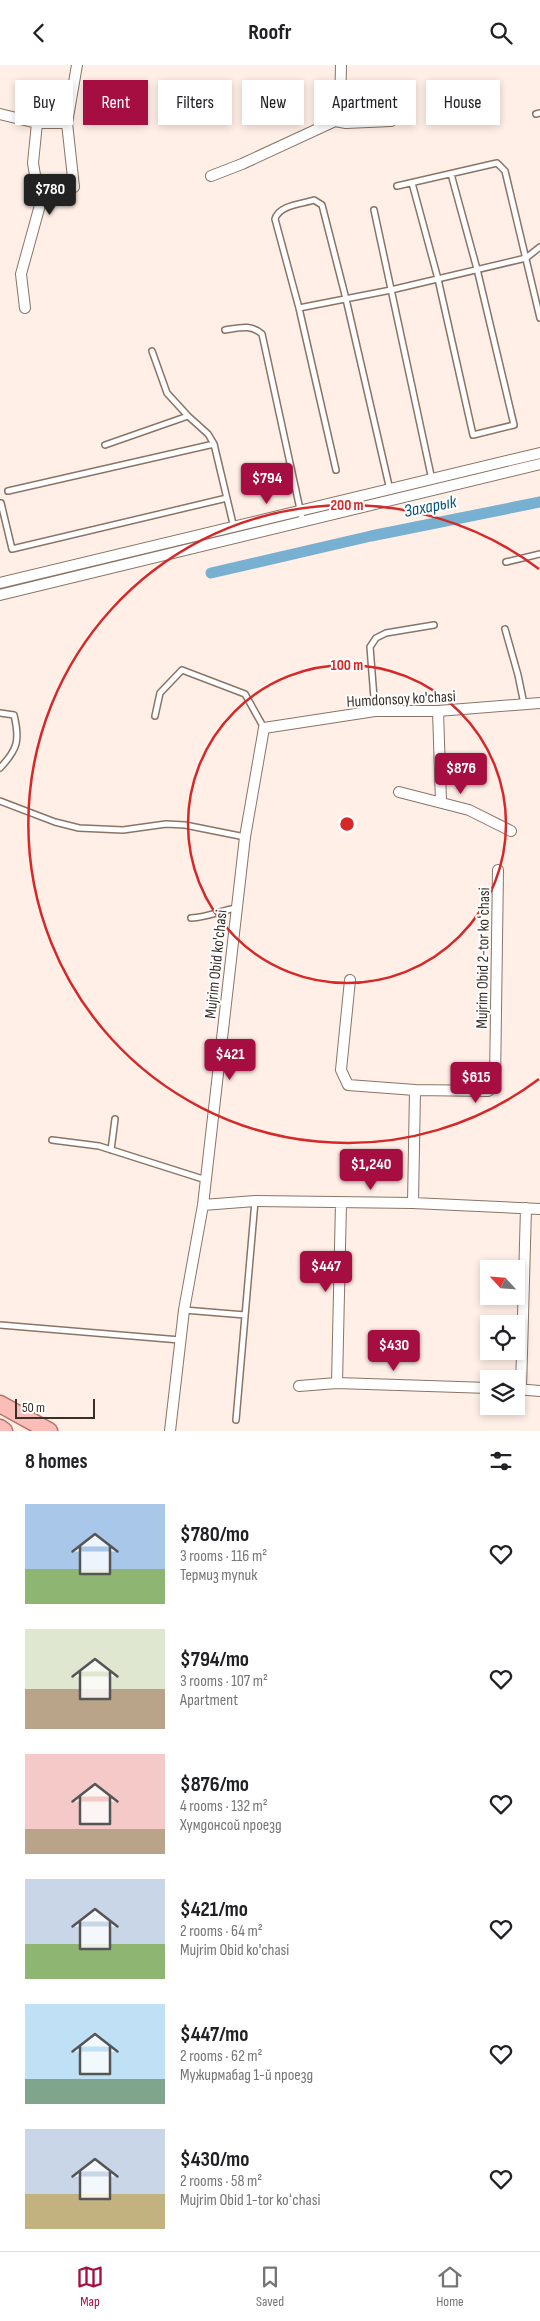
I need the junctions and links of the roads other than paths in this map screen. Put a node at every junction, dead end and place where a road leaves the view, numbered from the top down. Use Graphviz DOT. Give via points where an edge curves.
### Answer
graph roads {
  1 [pos="77,65"];
  2 [pos="341,65"];
  3 [pos="341,80"];
  4 [pos="73,88"];
  5 [pos="0,114"];
  6 [pos="15,118"];
  7 [pos="37,125"];
  8 [pos="67,125"];
  9 [pos="326,125"];
  10 [pos="451,174"];
  11 [pos="211,176"];
  12 [pos="412,183"];
  13 [pos="397,186"];
  14 [pos="74,187"];
  15 [pos="374,210"];
  16 [pos="540,247"];
  17 [pos="526,258"];
  18 [pos="477,269"];
  19 [pos="438,279"];
  20 [pos="391,290"];
  21 [pos="346,299"];
  22 [pos="26,308"];
  23 [pos="299,309"];
  24 [pos="540,319"];
  25 [pos="225,330"];
  26 [pos="152,351"];
  27 [pos="188,416"];
  28 [pos="214,444"];
  29 [pos="105,445"];
  30 [pos="540,453"];
  31 [pos="540,465"];
  32 [pos="336,470"];
  33 [pos="433,485"];
  34 [pos="8,491"];
  35 [pos="391,495"];
  36 [pos="227,498"];
  37 [pos="1,503"];
  38 [pos="300,510"];
  39 [pos="303,523"];
  40 [pos="233,526"];
  41 [pos="236,539"];
  42 [pos="540,554"];
  43 [pos="506,562"];
  44 [pos="0,583"];
  45 [pos="0,595"];
  46 [pos="434,625"];
  47 [pos="505,629"];
  48 [pos="540,703"];
  49 [pos="524,704"];
  50 [pos="375,711"];
  51 [pos="438,711"];
  52 [pos="0,713"];
  53 [pos="155,716"];
  54 [pos="264,728"];
  55 [pos="0,768"];
  56 [pos="399,792"];
  57 [pos="0,801"];
  58 [pos="441,802"];
  59 [pos="510,831"];
  60 [pos="245,837"];
  61 [pos="498,870"];
  62 [pos="236,909"];
  63 [pos="191,918"];
  64 [pos="350,980"];
  65 [pos="415,1090"];
  66 [pos="115,1119"];
  67 [pos="52,1141"];
  68 [pos="111,1150"];
  69 [pos="206,1180"];
  70 [pos="255,1201"];
  71 [pos="341,1203"];
  72 [pos="413,1203"];
  73 [pos="203,1205"];
  74 [pos="526,1208"];
  75 [pos="540,1209"];
  76 [pos="184,1311"];
  77 [pos="245,1315"];
  78 [pos="0,1325"];
  79 [pos="180,1340"];
  80 [pos="519,1370"];
  81 [pos="336,1383"];
  82 [pos="299,1386"];
  83 [pos="480,1388"];
  84 [pos="525,1390"];
  85 [pos="540,1391"];
  86 [pos="0,1404"];
  87 [pos="236,1420"];
  88 [pos="0,1428"];
  89 [pos="4,1431"];
  90 [pos="49,1431"];
  91 [pos="170,1431"];
  1 -- 4 [label="street"];
  2 -- 3 [label="street"];
  5 -- 6 [label="street"];
  7 -- 22 [label="street" via="33,163 40,205 21,274"];
  8 -- 14 [label="street"];
  9 -- 11 [label="street"];
  10 -- 12 [label="lane"];
  10 -- 17 [label="lane" via="497,163 502,167"];
  10 -- 18 [label="lane"];
  12 -- 13 [label="lane"];
  12 -- 19 [label="lane"];
  15 -- 20 [label="lane"];
  16 -- 17 [label="lane"];
  17 -- 18 [label="lane"];
  17 -- 24 [label="lane"];
  18 -- 19 [label="lane"];
  18 -- 19 [label="lane" via="514,425 473,435"];
  19 -- 20 [label="lane"];
  20 -- 21 [label="lane"];
  20 -- 33 [label="lane"];
  21 -- 23 [label="lane"];
  21 -- 23 [label="lane" via="322,205 314,200 282,209 275,219"];
  21 -- 35 [label="lane"];
  23 -- 32 [label="lane"];
  25 -- 38 [label="lane" via="249,327 262,334"];
  26 -- 27 [label="lane" via="167,393"];
  27 -- 28 [label="lane"];
  27 -- 29 [label="lane"];
  28 -- 34 [label="lane"];
  28 -- 36 [label="lane"];
  30 -- 33 [label="street"];
  31 -- 33 [label="street"];
  33 -- 35 [label="street"];
  35 -- 38 [label="street"];
  35 -- 39 [label="street"];
  36 -- 37 [label="lane" via="12,549"];
  36 -- 40 [label="lane"];
  38 -- 39 [label="lane"];
  38 -- 40 [label="street"];
  39 -- 41 [label="street"];
  40 -- 41 [label="lane"];
  40 -- 44 [label="street"];
  41 -- 45 [label="street"];
  42 -- 43 [label="lane"];
  46 -- 50 [label="lane" via="386,633 376,638 370,647"];
  47 -- 49 [label="lane"];
  48 -- 49 [label="street, Humdonsoy ko'chasi"];
  49 -- 51 [label="street, Humdonsoy ko'chasi"];
  50 -- 51 [label="street, Humdonsoy ko'chasi"];
  50 -- 54 [label="street, Humdonsoy ko'chasi"];
  51 -- 58 [label="street"];
  52 -- 55 [label="lane" via="14,715 18,734 10,758"];
  53 -- 54 [label="lane" via="160,693 182,670 245,694"];
  54 -- 60 [label="street, Mujrim Obid ko'chasi"];
  56 -- 58 [label="street"];
  57 -- 60 [label="lane" via="79,828 123,830 176,825"];
  58 -- 59 [label="street" via="469,810"];
  60 -- 62 [label="street, Mujrim Obid ko'chasi"];
  61 -- 65 [label="street, Mujrim Obid 2-tor koʻchasi" via="495,1082 488,1091"];
  62 -- 63 [label="lane" via="210,917"];
  62 -- 69 [label="street, Mujrim Obid ko'chasi"];
  64 -- 65 [label="street, Mujrim Obid 2-tor koʻchasi" via="341,1070 348,1085"];
  65 -- 72 [label="street"];
  66 -- 68 [label="lane"];
  67 -- 68 [label="lane"];
  68 -- 69 [label="lane"];
  69 -- 73 [label="street, Mujrim Obid ko'chasi"];
  70 -- 71 [label="street"];
  70 -- 73 [label="street"];
  70 -- 77 [label="lane"];
  71 -- 72 [label="street"];
  71 -- 81 [label="street"];
  72 -- 74 [label="street"];
  73 -- 76 [label="street, Mujrim Obid ko'chasi"];
  74 -- 75 [label="street"];
  74 -- 80 [label="street"];
  76 -- 77 [label="lane"];
  76 -- 79 [label="street, Mujrim Obid ko'chasi"];
  77 -- 87 [label="lane"];
  78 -- 79 [label="lane"];
  79 -- 91 [label="street, Mujrim Obid ko'chasi"];
  81 -- 82 [label="street"];
  81 -- 83 [label="street"];
  84 -- 85 [label="street"];
  86 -- 90 [label="main road"];
  88 -- 89 [label="main road"];
}
